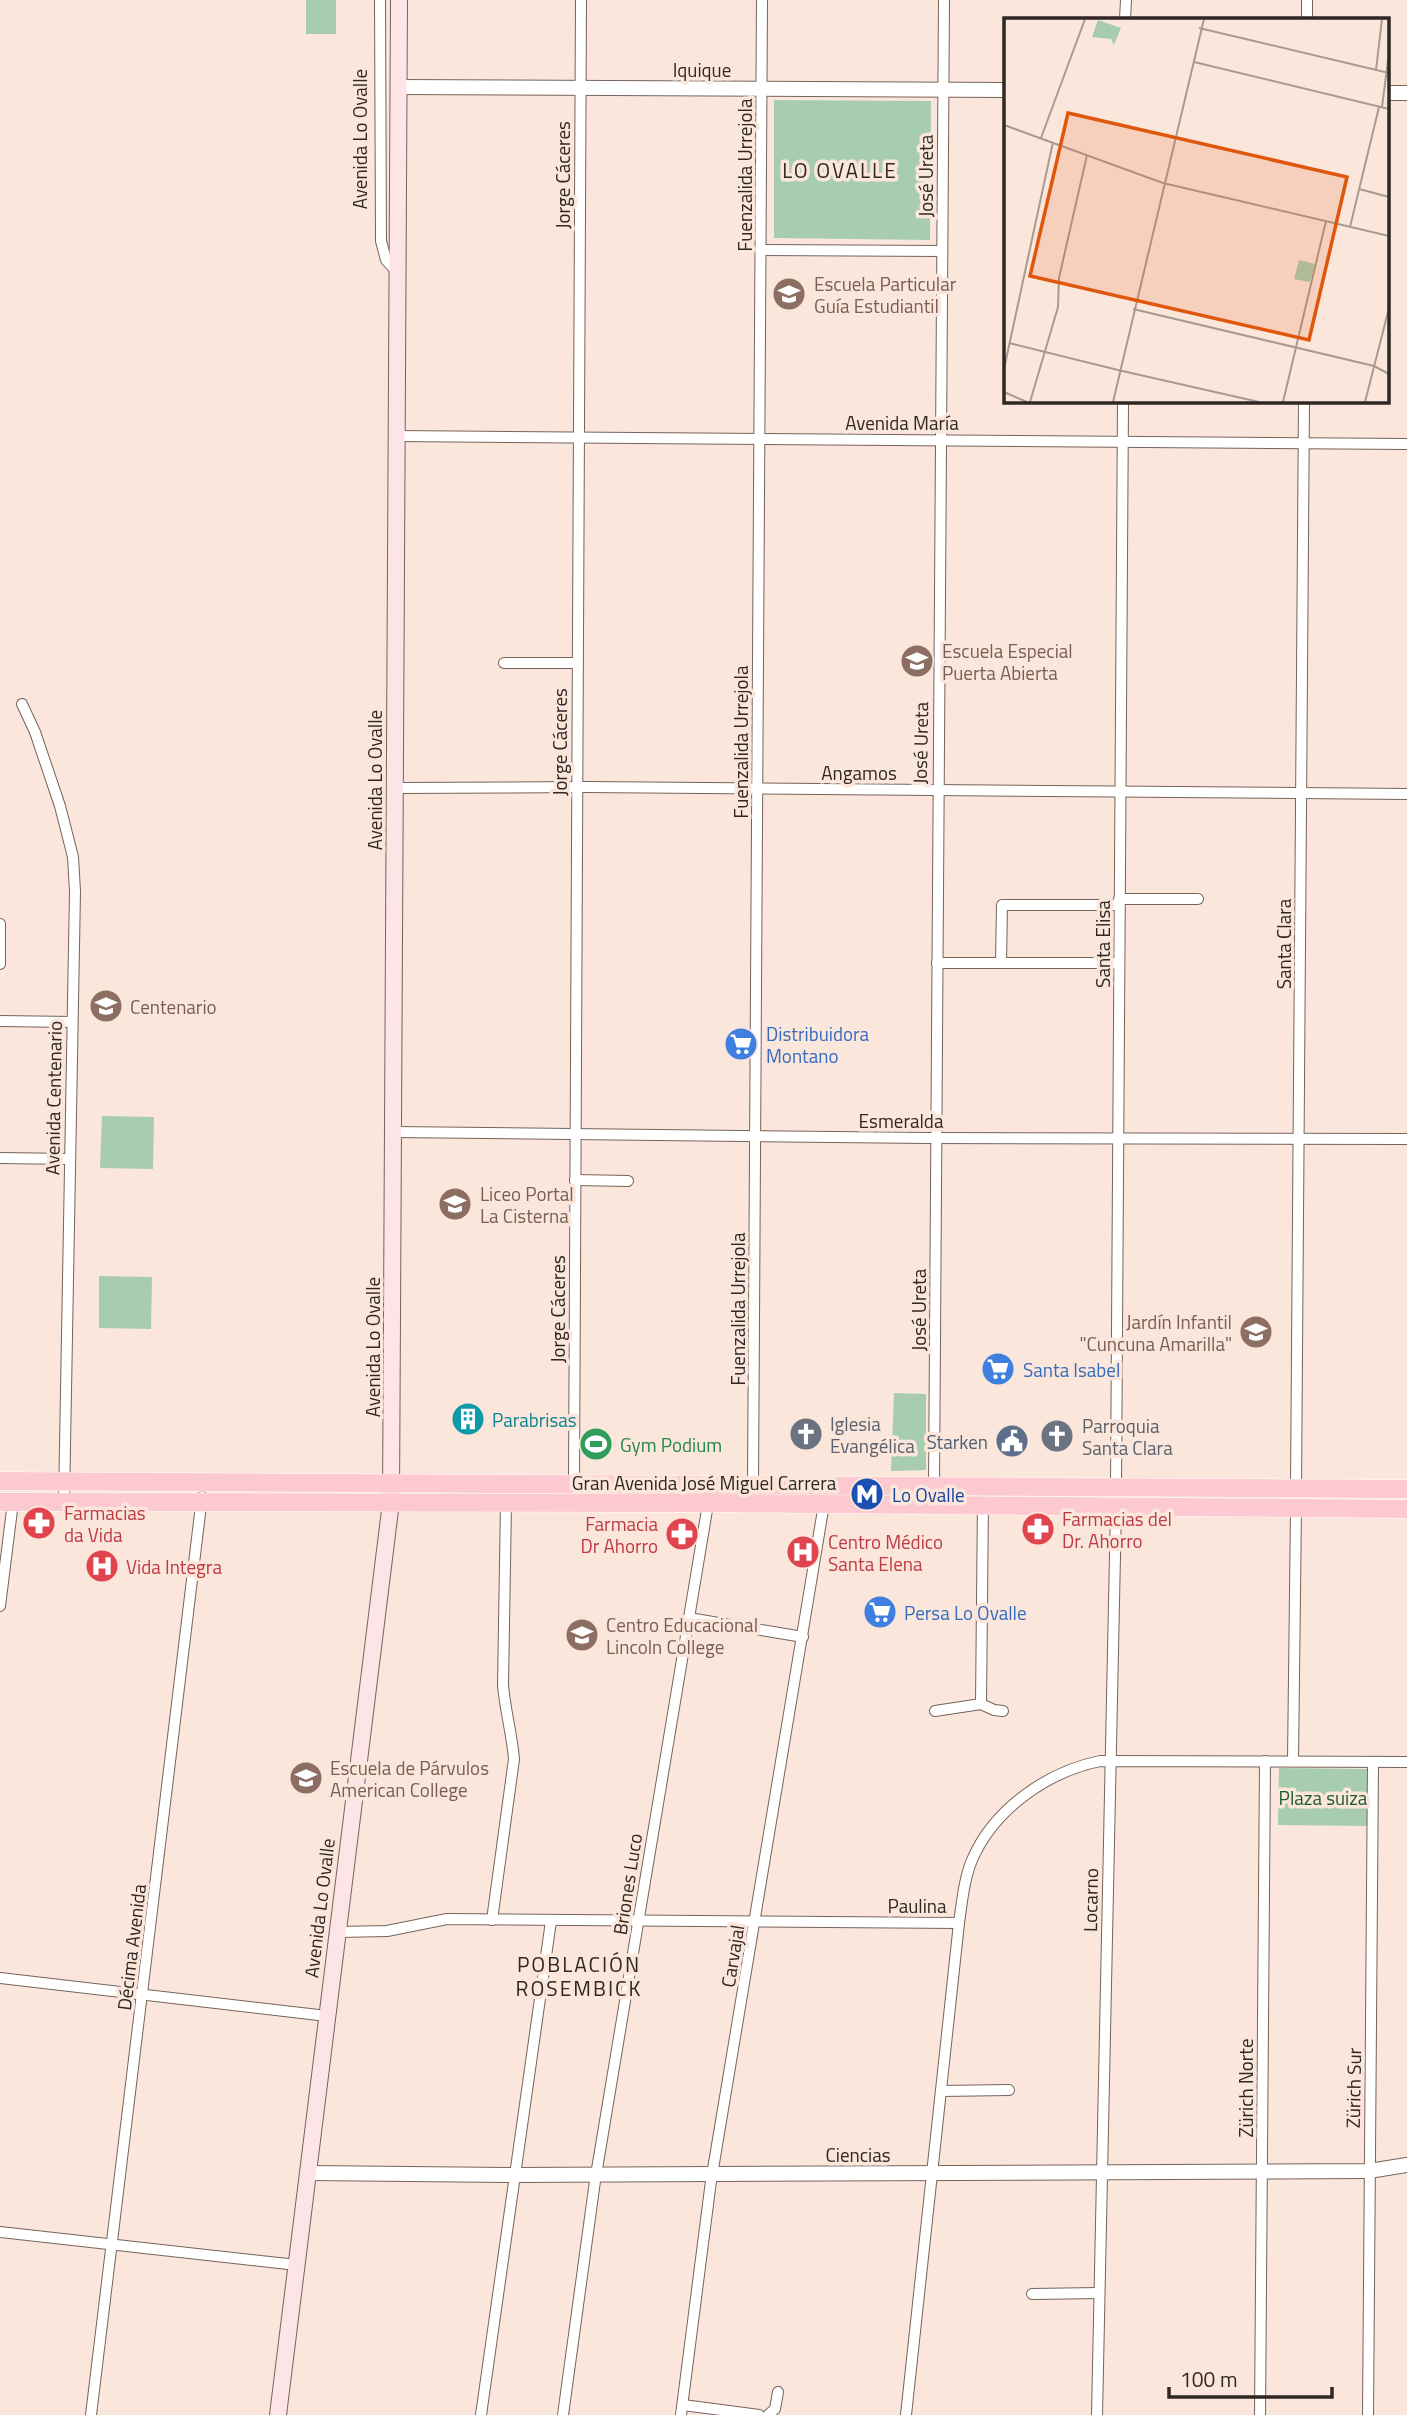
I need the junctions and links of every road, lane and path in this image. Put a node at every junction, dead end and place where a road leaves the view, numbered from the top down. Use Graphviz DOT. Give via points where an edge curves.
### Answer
graph roads {
  1 [pos="380,0"];
  2 [pos="400,0"];
  3 [pos="581,0"];
  4 [pos="762,0"];
  5 [pos="944,0"];
  6 [pos="1126,0"];
  7 [pos="1307,0"];
  8 [pos="1125,18"];
  9 [pos="1307,18"];
  10 [pos="398,87"];
  11 [pos="580,88"];
  12 [pos="762,89"];
  13 [pos="943,89"];
  14 [pos="1004,90"];
  15 [pos="761,250"];
  16 [pos="943,251"];
  17 [pos="397,272"];
  18 [pos="1123,402"];
  19 [pos="1304,402"];
  20 [pos="397,436"];
  21 [pos="578,437"];
  22 [pos="760,438"];
  23 [pos="942,439"];
  24 [pos="1123,441"];
  25 [pos="1304,443"];
  26 [pos="1407,444"];
  27 [pos="504,663"];
  28 [pos="577,663"];
  29 [pos="22,704"];
  30 [pos="576,787"];
  31 [pos="395,788"];
  32 [pos="757,788"];
  33 [pos="937,790"];
  34 [pos="1120,791"];
  35 [pos="1302,793"];
  36 [pos="1407,794"];
  37 [pos="1198,899"];
  38 [pos="1119,902"];
  39 [pos="0,924"];
  40 [pos="937,963"];
  41 [pos="1001,963"];
  42 [pos="1119,963"];
  43 [pos="0,964"];
  44 [pos="0,1021"];
  45 [pos="72,1022"];
  46 [pos="394,1132"];
  47 [pos="575,1134"];
  48 [pos="755,1136"];
  49 [pos="1118,1137"];
  50 [pos="936,1138"];
  51 [pos="1299,1138"];
  52 [pos="1407,1139"];
  53 [pos="0,1158"];
  54 [pos="70,1159"];
  55 [pos="575,1180"];
  56 [pos="628,1181"];
  57 [pos="0,1481"];
  58 [pos="65,1481"];
  59 [pos="392,1481"];
  60 [pos="203,1482"];
  61 [pos="573,1483"];
  62 [pos="706,1484"];
  63 [pos="753,1484"];
  64 [pos="934,1486"];
  65 [pos="984,1486"];
  66 [pos="1116,1487"];
  67 [pos="1296,1488"];
  68 [pos="1407,1489"];
  69 [pos="6,1502"];
  70 [pos="64,1502"];
  71 [pos="391,1502"];
  72 [pos="201,1503"];
  73 [pos="506,1503"];
  74 [pos="554,1503"];
  75 [pos="708,1503"];
  76 [pos="824,1504"];
  77 [pos="983,1506"];
  78 [pos="1124,1508"];
  79 [pos="1296,1508"];
  80 [pos="1407,1509"];
  81 [pos="0,1606"];
  82 [pos="689,1618"];
  83 [pos="803,1637"];
  84 [pos="981,1704"];
  85 [pos="935,1711"];
  86 [pos="1003,1711"];
  87 [pos="1110,1760"];
  88 [pos="1265,1761"];
  89 [pos="1293,1761"];
  90 [pos="1373,1762"];
  91 [pos="1407,1762"];
  92 [pos="492,1920"];
  93 [pos="551,1921"];
  94 [pos="638,1921"];
  95 [pos="755,1923"];
  96 [pos="959,1923"];
  97 [pos="338,1932"];
  98 [pos="0,1978"];
  99 [pos="142,1995"];
  100 [pos="327,2017"];
  101 [pos="1009,2090"];
  102 [pos="941,2091"];
  103 [pos="1407,2165"];
  104 [pos="1262,2170"];
  105 [pos="1369,2171"];
  106 [pos="1102,2172"];
  107 [pos="308,2173"];
  108 [pos="932,2173"];
  109 [pos="514,2175"];
  110 [pos="596,2175"];
  111 [pos="713,2175"];
  112 [pos="0,2232"];
  113 [pos="112,2246"];
  114 [pos="297,2265"];
  115 [pos="1031,2294"];
  116 [pos="1099,2294"];
  117 [pos="778,2392"];
  118 [pos="682,2410"];
  119 [pos="91,2415"];
  120 [pos="278,2415"];
  121 [pos="481,2415"];
  122 [pos="563,2415"];
  123 [pos="759,2415"];
  124 [pos="768,2415"];
  125 [pos="906,2415"];
  126 [pos="1097,2415"];
  127 [pos="1260,2415"];
  128 [pos="1368,2415"];
  1 -- 17 [label="street, Avenida Lo Ovalle" via="381,242 386,260"];
  2 -- 10 [label="main road, Avenida Lo Ovalle"];
  3 -- 11 [label="street, Jorge Cáceres"];
  4 -- 12 [label="street, Fuenzalida Urrejola"];
  5 -- 13 [label="street, José Ureta"];
  6 -- 8 [label="street"];
  7 -- 9 [label="street"];
  10 -- 11 [label="street, Iquique"];
  10 -- 17 [label="main road, Avenida Lo Ovalle"];
  11 -- 12 [label="street, Iquique"];
  11 -- 21 [label="street, Jorge Cáceres"];
  12 -- 13 [label="street, Iquique"];
  12 -- 15 [label="street, Fuenzalida Urrejola"];
  13 -- 14 [label="street, Iquique"];
  13 -- 16 [label="street, José Ureta"];
  15 -- 16 [label="street"];
  15 -- 22 [label="street, Fuenzalida Urrejola"];
  16 -- 23 [label="street, José Ureta"];
  17 -- 20 [label="main road, Avenida Lo Ovalle"];
  18 -- 24 [label="street, Santa Elisa"];
  19 -- 25 [label="street, Santa Clara"];
  20 -- 21 [label="street, Avenida María"];
  20 -- 31 [label="main road, Avenida Lo Ovalle"];
  21 -- 22 [label="street, Avenida María"];
  21 -- 28 [label="street, Jorge Cáceres"];
  22 -- 23 [label="street, Avenida María"];
  22 -- 32 [label="street, Fuenzalida Urrejola"];
  23 -- 24 [label="street, Avenida María"];
  23 -- 33 [label="street, José Ureta"];
  24 -- 25 [label="street, Avenida María"];
  24 -- 34 [label="street, Santa Elisa"];
  25 -- 26 [label="street, Avenida María"];
  25 -- 35 [label="street, Santa Clara"];
  27 -- 28 [label="street"];
  28 -- 30 [label="street, Jorge Cáceres"];
  29 -- 45 [label="street, Avenida Centenario" via="47,764 73,857"];
  30 -- 31 [label="street, Angamos"];
  30 -- 32 [label="street, Angamos"];
  30 -- 47 [label="street, Jorge Cáceres"];
  31 -- 46 [label="main road, Avenida Lo Ovalle"];
  32 -- 33 [label="street, Angamos"];
  32 -- 48 [label="street, Fuenzalida Urrejola"];
  33 -- 34 [label="street, Angamos"];
  33 -- 40 [label="street, José Ureta"];
  34 -- 35 [label="street, Angamos"];
  34 -- 38 [label="street, Santa Elisa"];
  35 -- 36 [label="street, Angamos"];
  35 -- 51 [label="street, Santa Clara"];
  37 -- 38 [label="street"];
  38 -- 41 [label="street" via="1002,905"];
  38 -- 42 [label="street, Santa Elisa"];
  39 -- 43 [label="street"];
  40 -- 41 [label="street"];
  40 -- 50 [label="street, José Ureta"];
  41 -- 42 [label="street"];
  42 -- 49 [label="street, Santa Elisa"];
  44 -- 45 [label="street"];
  45 -- 54 [label="street, Avenida Centenario"];
  46 -- 47 [label="street, Esmeralda"];
  46 -- 59 [label="main road, Avenida Lo Ovalle"];
  47 -- 48 [label="street, Esmeralda"];
  47 -- 55 [label="street, Jorge Cáceres"];
  48 -- 50 [label="street, Esmeralda"];
  48 -- 63 [label="street, Fuenzalida Urrejola"];
  49 -- 50 [label="street, Esmeralda"];
  49 -- 51 [label="street, Esmeralda"];
  49 -- 66 [label="street, Santa Elisa"];
  50 -- 64 [label="street, José Ureta"];
  51 -- 52 [label="street, Esmeralda"];
  51 -- 67 [label="street, Santa Clara"];
  53 -- 54 [label="street"];
  54 -- 58 [label="street, Avenida Centenario"];
  55 -- 56 [label="street"];
  55 -- 61 [label="street, Jorge Cáceres"];
  57 -- 58 [label="main road, Gran Avenida José Miguel Carrera"];
  58 -- 60 [label="main road, Gran Avenida José Miguel Carrera"];
  58 -- 70 [label="street, Avenida Centenario"];
  59 -- 60 [label="main road, Gran Avenida José Miguel Carrera"];
  59 -- 61 [label="main road, Gran Avenida José Miguel Carrera"];
  59 -- 71 [label="main road, Avenida Lo Ovalle"];
  60 -- 72 [label="street, Décima Avenida"];
  61 -- 62 [label="main road, Gran Avenida José Miguel Carrera"];
  61 -- 74 [label="main road" via="565,1497"];
  62 -- 63 [label="main road, Gran Avenida José Miguel Carrera"];
  62 -- 75 [label="street, Briones Luco"];
  63 -- 64 [label="main road, Gran Avenida José Miguel Carrera"];
  64 -- 65 [label="main road, Gran Avenida José Miguel Carrera"];
  65 -- 66 [label="main road, Gran Avenida José Miguel Carrera"];
  65 -- 77 [label="street"];
  66 -- 67 [label="main road, Gran Avenida José Miguel Carrera"];
  66 -- 78 [label="main road"];
  67 -- 68 [label="main road, Gran Avenida José Miguel Carrera"];
  69 -- 70 [label="main road, Gran Avenida José Miguel Carrera"];
  69 -- 81 [label="street"];
  70 -- 72 [label="main road, Gran Avenida José Miguel Carrera"];
  71 -- 72 [label="main road, Gran Avenida José Miguel Carrera"];
  71 -- 73 [label="main road, Gran Avenida José Miguel Carrera"];
  71 -- 97 [label="main road, Avenida Lo Ovalle"];
  72 -- 99 [label="street, Décima Avenida"];
  73 -- 74 [label="main road, Gran Avenida José Miguel Carrera"];
  73 -- 92 [label="street" via="503,1685 514,1759"];
  74 -- 75 [label="main road, Gran Avenida José Miguel Carrera"];
  75 -- 76 [label="main road, Gran Avenida José Miguel Carrera"];
  75 -- 82 [label="street, Briones Luco"];
  76 -- 77 [label="main road, Gran Avenida José Miguel Carrera"];
  76 -- 83 [label="street, Carvajal"];
  77 -- 78 [label="main road, Gran Avenida José Miguel Carrera"];
  77 -- 84 [label="street"];
  78 -- 79 [label="main road, Gran Avenida José Miguel Carrera"];
  78 -- 87 [label="street, Locarno"];
  79 -- 80 [label="main road, Gran Avenida José Miguel Carrera"];
  79 -- 89 [label="street"];
  82 -- 83 [label="street"];
  82 -- 94 [label="street, Briones Luco"];
  83 -- 95 [label="street, Carvajal"];
  84 -- 85 [label="street"];
  84 -- 86 [label="street"];
  87 -- 88 [label="street, Paulina"];
  87 -- 96 [label="street, Paulina" via="1052,1778 1002,1816 972,1861"];
  87 -- 106 [label="street, Locarno"];
  88 -- 89 [label="street, Paulina"];
  88 -- 104 [label="street, Zürich Norte"];
  89 -- 90 [label="street, Paulina"];
  90 -- 91 [label="street, Paulina"];
  90 -- 105 [label="street, Zürich Sur"];
  92 -- 93 [label="street, Paulina"];
  92 -- 97 [label="street, Paulina" via="439,1920 387,1931"];
  93 -- 94 [label="street, Paulina"];
  93 -- 109 [label="street"];
  94 -- 95 [label="street, Paulina"];
  94 -- 110 [label="street, Briones Luco"];
  95 -- 96 [label="street, Paulina"];
  95 -- 111 [label="street, Carvajal"];
  96 -- 102 [label="street"];
  97 -- 100 [label="main road, Avenida Lo Ovalle"];
  98 -- 99 [label="street"];
  99 -- 100 [label="street"];
  99 -- 113 [label="street, Décima Avenida"];
  100 -- 107 [label="main road, Avenida Lo Ovalle"];
  101 -- 102 [label="street"];
  102 -- 108 [label="street"];
  103 -- 105 [label="street, Ciencias"];
  104 -- 105 [label="street, Ciencias"];
  104 -- 106 [label="street, Ciencias"];
  104 -- 127 [label="street, Zürich Norte"];
  105 -- 128 [label="street, Zürich Sur"];
  106 -- 108 [label="street, Ciencias"];
  106 -- 116 [label="street, Locarno"];
  107 -- 109 [label="street, Ciencias"];
  107 -- 114 [label="main road, Avenida Lo Ovalle"];
  108 -- 111 [label="street, Ciencias"];
  108 -- 125 [label="street"];
  109 -- 110 [label="street, Ciencias"];
  109 -- 121 [label="street"];
  110 -- 111 [label="street, Ciencias"];
  110 -- 122 [label="street, Briones Luco"];
  111 -- 118 [label="street, Carvajal"];
  112 -- 113 [label="street"];
  113 -- 114 [label="street"];
  113 -- 119 [label="street, Décima Avenida"];
  114 -- 120 [label="main road, Avenida Lo Ovalle"];
  115 -- 116 [label="street"];
  116 -- 126 [label="street, Locarno"];
  117 -- 124 [label="street" via="775,2409"];
  118 -- 123 [label="street"];
}
